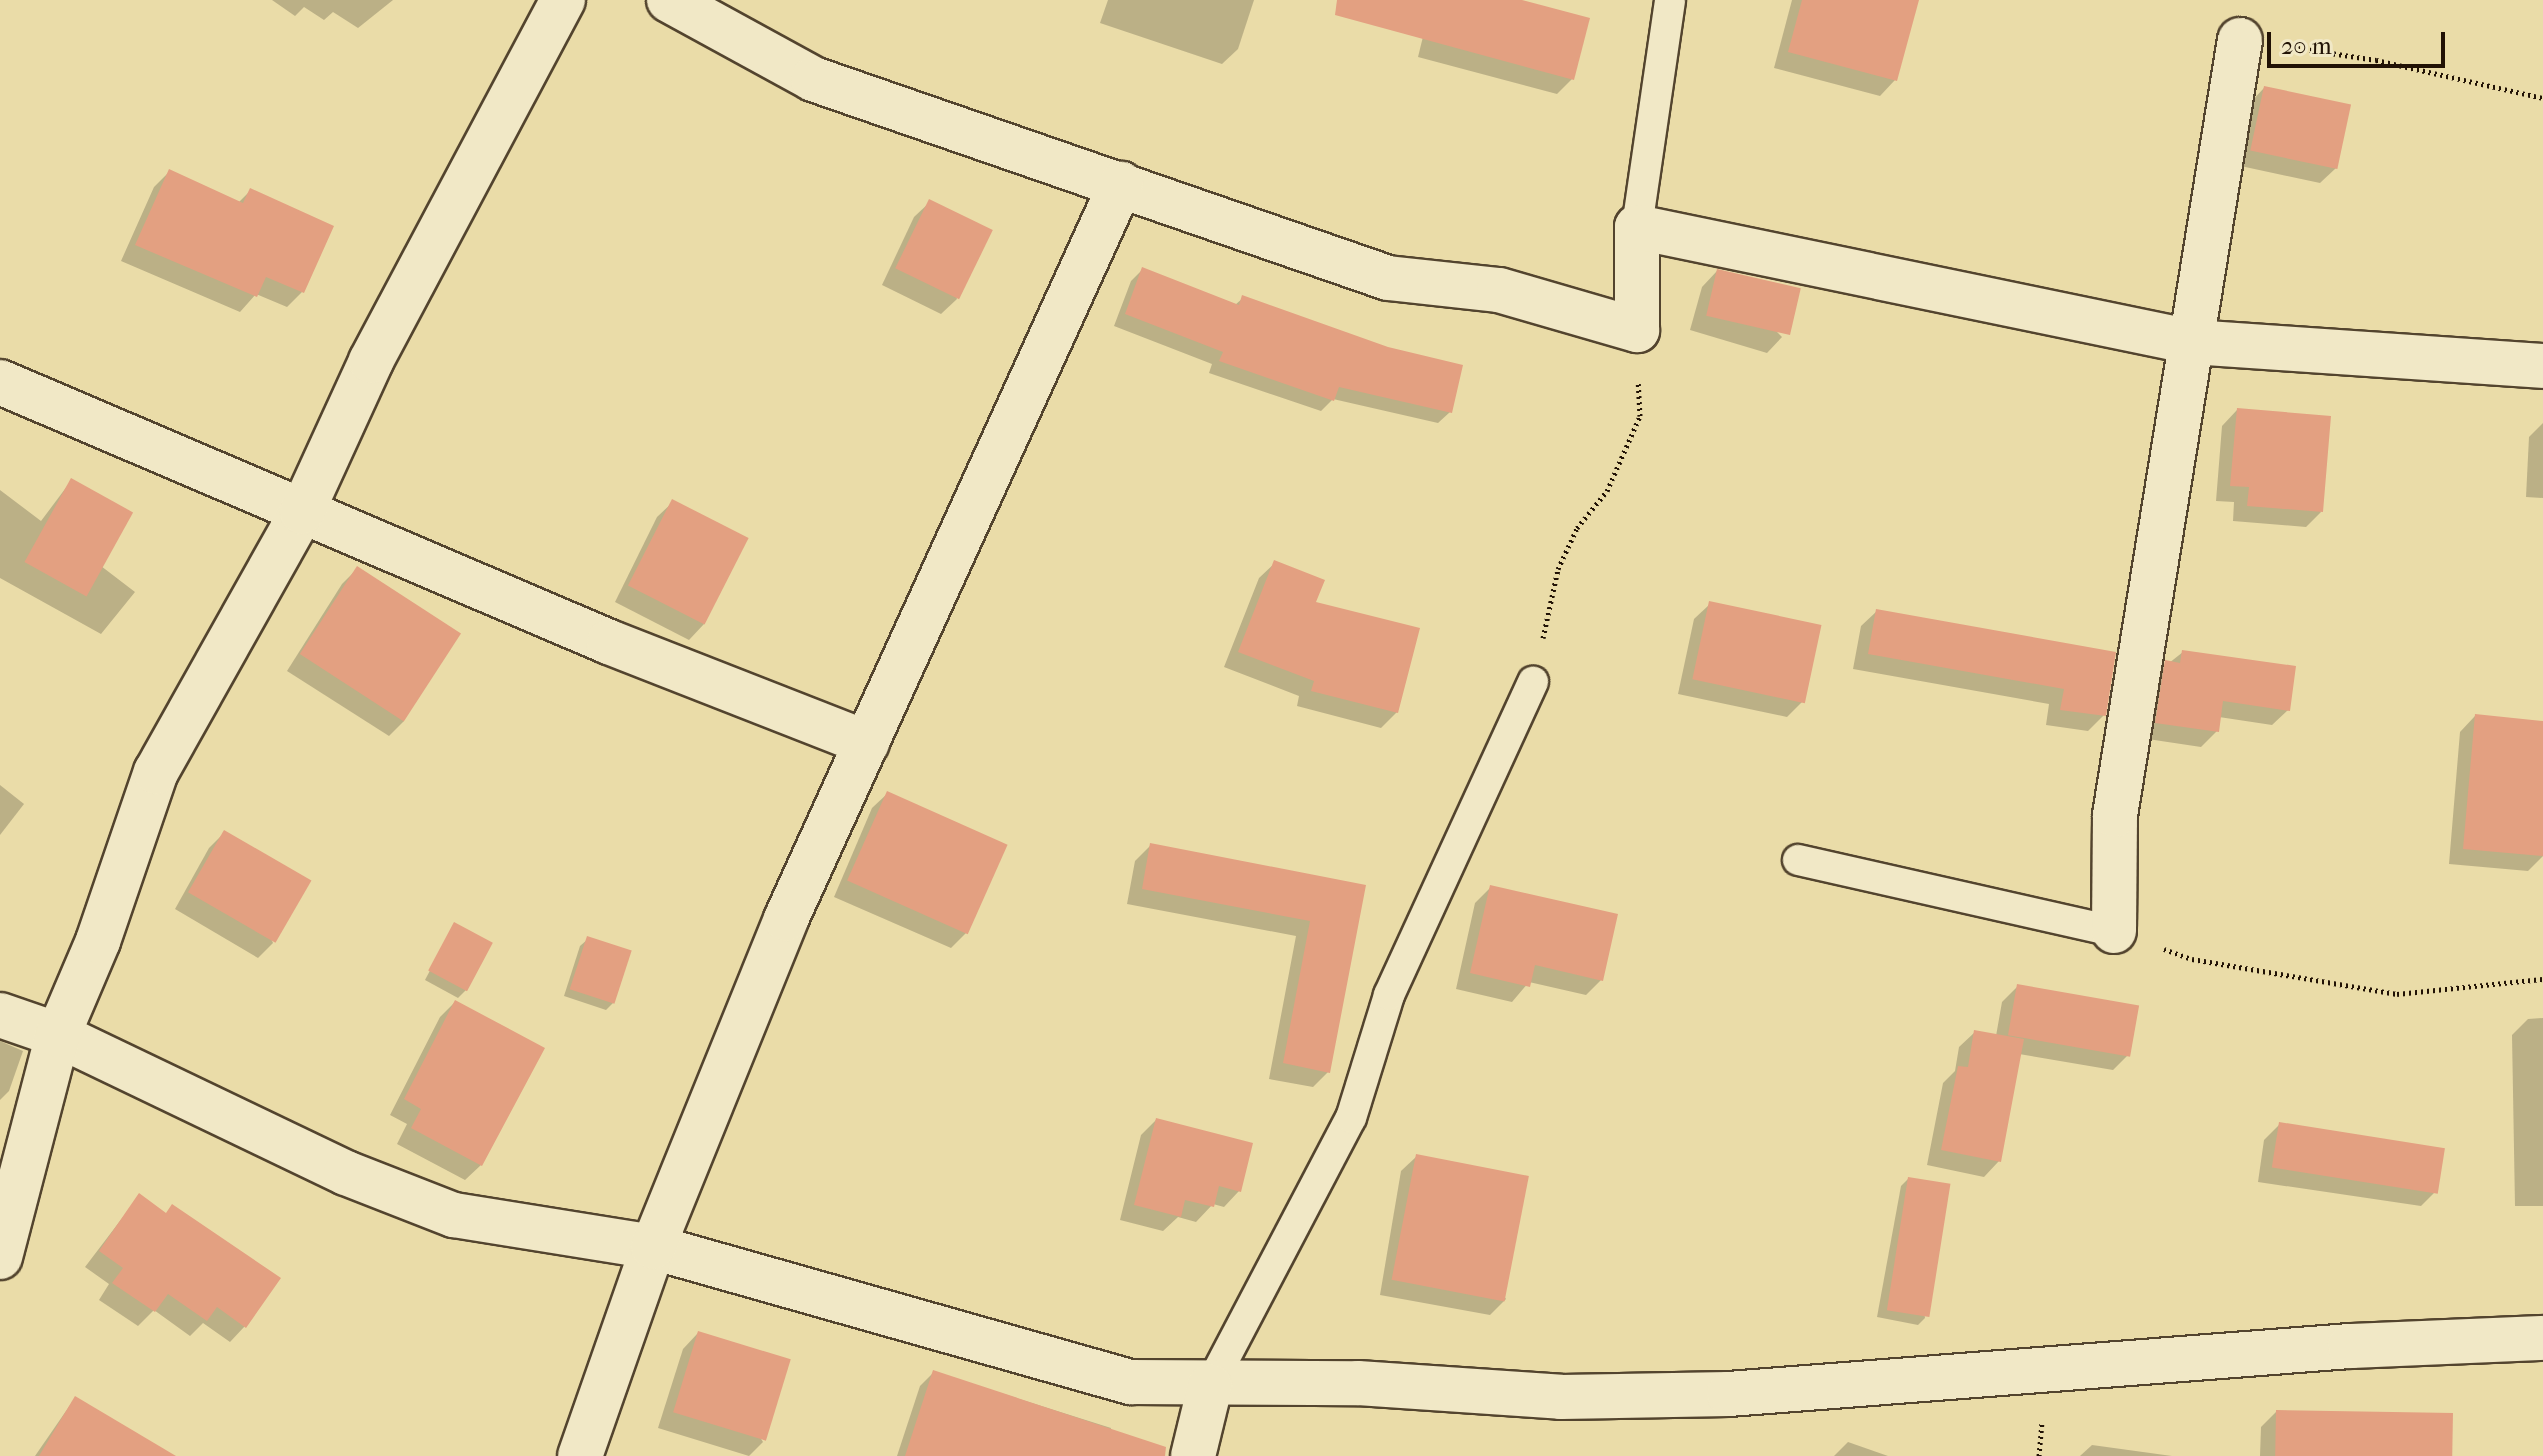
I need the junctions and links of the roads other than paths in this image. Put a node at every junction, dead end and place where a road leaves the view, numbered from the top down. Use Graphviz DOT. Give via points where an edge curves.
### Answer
graph roads {
  1 [pos="563,0"];
  2 [pos="669,0"];
  3 [pos="1670,0"];
  4 [pos="2240,40"];
  5 [pos="1121,184"];
  6 [pos="1637,227"];
  7 [pos="2192,342"];
  8 [pos="2543,366"];
  9 [pos="0,382"];
  10 [pos="302,512"];
  11 [pos="1533,682"];
  12 [pos="867,743"];
  13 [pos="1798,860"];
  14 [pos="2114,931"];
  15 [pos="0,1015"];
  16 [pos="58,1035"];
  17 [pos="653,1247"];
  18 [pos="0,1257"];
  19 [pos="2543,1338"];
  20 [pos="1210,1386"];
  21 [pos="580,1456"];
  22 [pos="1193,1456"];
  1 -- 10 [label="street" via="371,361"];
  2 -- 5 [label="street" via="813,79"];
  3 -- 6 [label="lane"];
  4 -- 7 [label="street"];
  5 -- 6 [label="street" via="1388,278 1499,290 1637,330"];
  5 -- 12 [label="street"];
  6 -- 7 [label="street"];
  7 -- 8 [label="street"];
  7 -- 14 [label="street" via="2115,815"];
  9 -- 10 [label="street"];
  10 -- 12 [label="street"];
  10 -- 16 [label="street" via="156,772 98,941"];
  11 -- 20 [label="lane" via="1389,995 1351,1118"];
  12 -- 17 [label="street" via="786,919"];
  13 -- 14 [label="lane"];
  15 -- 16 [label="street"];
  16 -- 17 [label="street" via="346,1173 454,1215"];
  16 -- 18 [label="street"];
  17 -- 20 [label="street" via="1131,1382"];
  17 -- 21 [label="street"];
  19 -- 20 [label="street" via="2350,1346 1729,1394 1561,1397 1358,1383"];
  20 -- 22 [label="street"];
}
